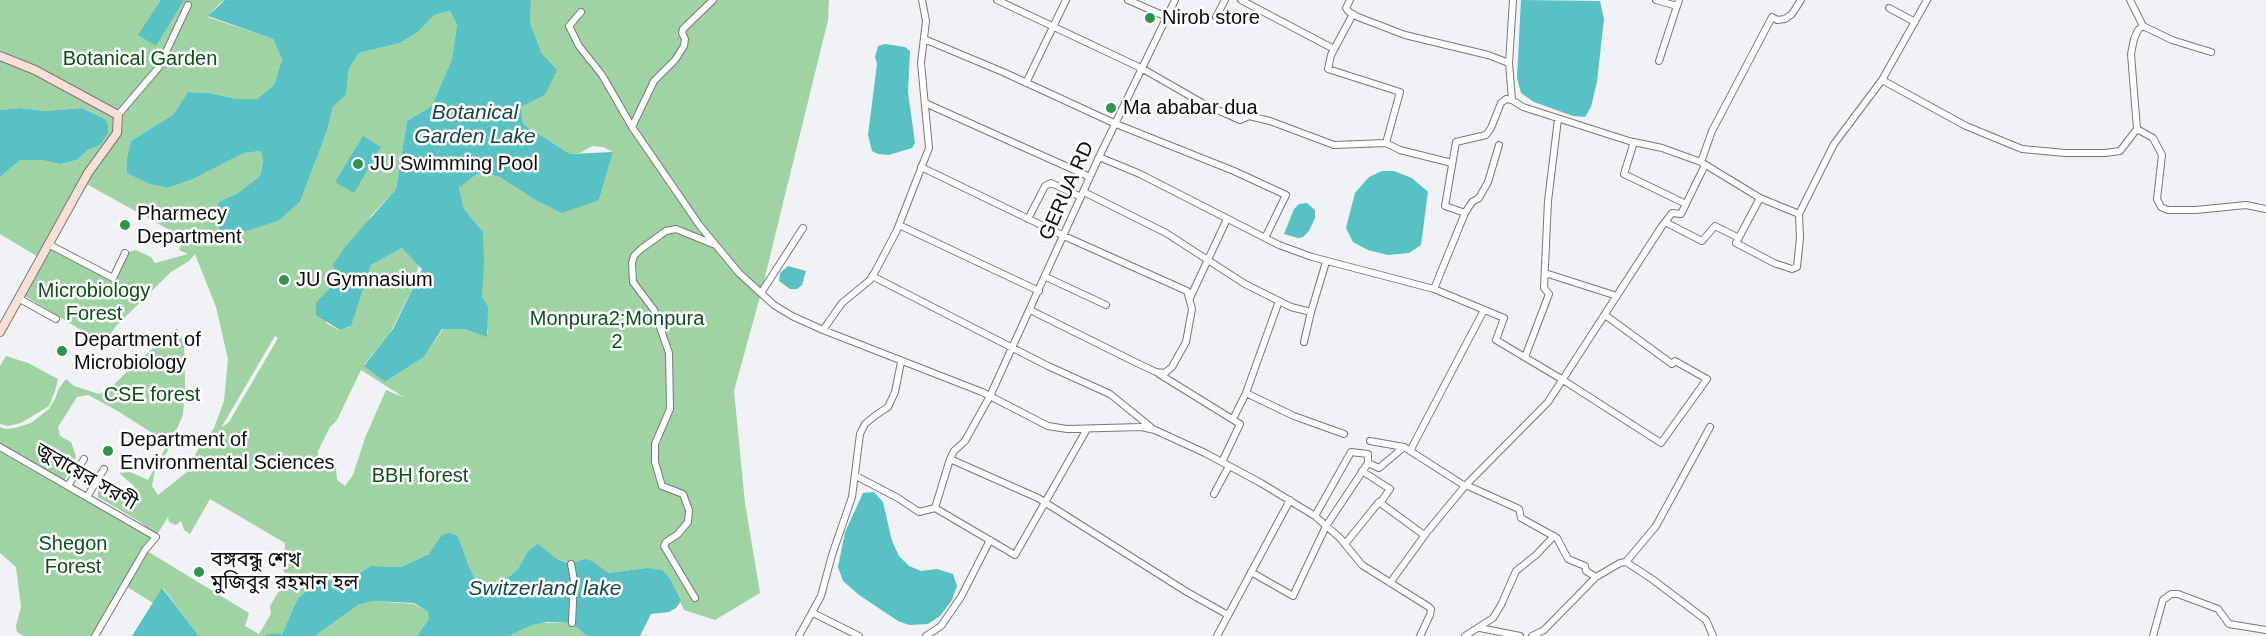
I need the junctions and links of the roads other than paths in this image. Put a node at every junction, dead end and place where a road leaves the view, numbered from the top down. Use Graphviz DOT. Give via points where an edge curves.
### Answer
graph roads {
  1 [pos="713,0"];
  2 [pos="922,0"];
  3 [pos="997,0"];
  4 [pos="1066,0"];
  5 [pos="1128,0"];
  6 [pos="1175,0"];
  7 [pos="1225,0"];
  8 [pos="1241,0"];
  9 [pos="1350,0"];
  10 [pos="1513,0"];
  11 [pos="1656,0"];
  12 [pos="1801,0"];
  13 [pos="1927,0"];
  14 [pos="2130,0"];
  15 [pos="1678,3"];
  16 [pos="188,5"];
  17 [pos="1889,8"];
  18 [pos="581,12"];
  19 [pos="1353,14"];
  20 [pos="1167,17"];
  21 [pos="1216,17"];
  22 [pos="1916,22"];
  23 [pos="2143,26"];
  24 [pos="1052,27"];
  25 [pos="924,39"];
  26 [pos="1334,49"];
  27 [pos="2211,52"];
  28 [pos="0,56"];
  29 [pos="1659,62"];
  30 [pos="1509,63"];
  31 [pos="1143,69"];
  32 [pos="1882,80"];
  33 [pos="1026,83"];
  34 [pos="1512,100"];
  35 [pos="925,103"];
  36 [pos="118,115"];
  37 [pos="1558,118"];
  38 [pos="1116,124"];
  39 [pos="632,127"];
  40 [pos="2137,129"];
  41 [pos="1634,142"];
  42 [pos="1386,143"];
  43 [pos="1499,145"];
  44 [pos="1100,157"];
  45 [pos="1452,163"];
  46 [pos="1703,164"];
  47 [pos="921,167"];
  48 [pos="1090,177"];
  49 [pos="1082,195"];
  50 [pos="1760,198"];
  51 [pos="1686,204"];
  52 [pos="2266,209"];
  53 [pos="1465,213"];
  54 [pos="1799,214"];
  55 [pos="1028,219"];
  56 [pos="1227,219"];
  57 [pos="1665,222"];
  58 [pos="899,225"];
  59 [pos="803,228"];
  60 [pos="1064,236"];
  61 [pos="1265,238"];
  62 [pos="1739,238"];
  63 [pos="48,244"];
  64 [pos="716,246"];
  65 [pos="126,253"];
  66 [pos="1207,260"];
  67 [pos="1326,261"];
  68 [pos="1545,273"];
  69 [pos="872,276"];
  70 [pos="1046,277"];
  71 [pos="1434,289"];
  72 [pos="1039,291"];
  73 [pos="761,293"];
  74 [pos="1617,296"];
  75 [pos="18,298"];
  76 [pos="1190,298"];
  77 [pos="1279,301"];
  78 [pos="1106,305"];
  79 [pos="1030,310"];
  80 [pos="1484,310"];
  81 [pos="1311,312"];
  82 [pos="1605,315"];
  83 [pos="56,320"];
  84 [pos="823,330"];
  85 [pos="0,332"];
  86 [pos="1304,342"];
  87 [pos="1011,348"];
  88 [pos="1525,357"];
  89 [pos="902,362"];
  90 [pos="1156,372"];
  91 [pos="1563,380"];
  92 [pos="1246,393"];
  93 [pos="990,396"];
  94 [pos="1233,419"];
  95 [pos="1710,427"];
  96 [pos="1086,429"];
  97 [pos="1155,430"];
  98 [pos="1344,434"];
  99 [pos="1370,441"];
  100 [pos="0,447"];
  101 [pos="1407,449"];
  102 [pos="84,459"];
  103 [pos="950,459"];
  104 [pos="1222,462"];
  105 [pos="1368,463"];
  106 [pos="1229,466"];
  107 [pos="104,469"];
  108 [pos="1362,471"];
  109 [pos="856,476"];
  110 [pos="1466,485"];
  111 [pos="68,486"];
  112 [pos="1214,494"];
  113 [pos="87,497"];
  114 [pos="1290,500"];
  115 [pos="1045,502"];
  116 [pos="1380,503"];
  117 [pos="935,508"];
  118 [pos="1315,516"];
  119 [pos="1326,526"];
  120 [pos="1425,535"];
  121 [pos="1554,536"];
  122 [pos="990,540"];
  123 [pos="1345,544"];
  124 [pos="1626,562"];
  125 [pos="571,564"];
  126 [pos="1251,572"];
  127 [pos="1596,577"];
  128 [pos="1390,583"];
  129 [pos="695,598"];
  130 [pos="813,612"];
  131 [pos="1228,615"];
  132 [pos="572,623"];
  133 [pos="1479,627"];
  134 [pos="2266,630"];
  135 [pos="95,636"];
  136 [pos="799,636"];
  137 [pos="859,636"];
  138 [pos="926,636"];
  139 [pos="1217,636"];
  140 [pos="1420,636"];
  141 [pos="1465,636"];
  142 [pos="1520,636"];
  143 [pos="1532,636"];
  144 [pos="1713,636"];
  145 [pos="2153,636"];
  1 -- 39 [label="street" via="683,29 684,46 654,81"];
  2 -- 25 [label="street"];
  3 -- 24 [label="street"];
  4 -- 24 [label="street"];
  5 -- 20 [label="street"];
  6 -- 20 [label="street, GERUA RD"];
  7 -- 21 [label="street"];
  8 -- 26 [label="street"];
  9 -- 19 [label="street" via="1347,8"];
  10 -- 30 [label="street"];
  11 -- 15 [label="street"];
  12 -- 46 [label="street" via="1785,19 1772,17 1712,131"];
  13 -- 22 [label="street"];
  14 -- 23 [label="street"];
  15 -- 29 [label="street"];
  16 -- 36 [label="street" via="159,67"];
  17 -- 22 [label="street"];
  18 -- 39 [label="street" via="569,26"];
  19 -- 26 [label="street"];
  19 -- 30 [label="street" via="1405,35"];
  20 -- 31 [label="street, GERUA RD"];
  22 -- 32 [label="street"];
  23 -- 27 [label="street"];
  23 -- 40 [label="street" via="2134,39 2131,54"];
  24 -- 31 [label="street"];
  24 -- 33 [label="street"];
  25 -- 33 [label="street"];
  25 -- 35 [label="street" via="921,63"];
  26 -- 42 [label="street" via="1328,69 1400,92"];
  28 -- 36 [label="street" via="35,70"];
  30 -- 34 [label="street"];
  31 -- 38 [label="street, GERUA RD"];
  31 -- 42 [label="street" via="1240,120 1249,116 1270,121 1334,145"];
  32 -- 40 [label="street" via="1966,126 2022,149 2064,153 2120,151"];
  32 -- 54 [label="street" via="1834,144"];
  33 -- 38 [label="street"];
  34 -- 37 [label="street"];
  34 -- 45 [label="street" via="1501,103 1486,135 1455,142"];
  35 -- 47 [label="street" via="929,148"];
  35 -- 48 [label="street"];
  36 -- 63 [label="street" via="117,133 88,173"];
  37 -- 41 [label="street"];
  37 -- 68 [label="street" via="1548,201"];
  38 -- 44 [label="street, GERUA RD"];
  38 -- 61 [label="street" via="1286,195"];
  39 -- 64 [label="street"];
  40 -- 52 [label="street" via="2153,138 2162,155 2157,199 2161,207 2196,210 2246,205"];
  41 -- 46 [label="street"];
  41 -- 51 [label="street" via="1624,174"];
  42 -- 45 [label="street"];
  43 -- 53 [label="street" via="1488,183"];
  44 -- 48 [label="street, GERUA RD"];
  44 -- 56 [label="street"];
  45 -- 53 [label="street" via="1445,206"];
  46 -- 50 [label="street"];
  46 -- 51 [label="street"];
  47 -- 55 [label="street"];
  47 -- 58 [label="street"];
  48 -- 49 [label="street, GERUA RD"];
  49 -- 55 [label="street" via="1051,183 1045,186"];
  49 -- 60 [label="street, GERUA RD"];
  49 -- 66 [label="street" via="1166,233"];
  50 -- 54 [label="street"];
  50 -- 62 [label="street"];
  51 -- 57 [label="street" via="1681,214 1672,213"];
  53 -- 71 [label="street"];
  54 -- 62 [label="street" via="1800,238 1794,269 1736,243"];
  55 -- 60 [label="street"];
  56 -- 61 [label="street"];
  56 -- 66 [label="street"];
  57 -- 62 [label="street" via="1702,241 1715,226"];
  57 -- 74 [label="street"];
  58 -- 69 [label="street"];
  58 -- 72 [label="street"];
  59 -- 73 [label="street"];
  60 -- 70 [label="street, GERUA RD"];
  60 -- 76 [label="street" via="1187,291"];
  61 -- 67 [label="street"];
  63 -- 65 [label="street" via="113,278"];
  63 -- 75 [label="street"];
  64 -- 73 [label="street"];
  64 -- 129 [label="street" via="676,228 651,241 634,256 632,263 633,282 654,310 669,354 670,409 655,444 655,462 662,486 683,494 689,510 688,522 664,546"];
  66 -- 76 [label="street"];
  66 -- 77 [label="street"];
  67 -- 71 [label="street"];
  67 -- 81 [label="street"];
  68 -- 74 [label="street"];
  68 -- 88 [label="street" via="1544,288 1549,294"];
  69 -- 84 [label="street" via="842,303"];
  69 -- 87 [label="street"];
  70 -- 72 [label="street, GERUA RD"];
  70 -- 78 [label="street"];
  71 -- 80 [label="street"];
  72 -- 79 [label="street, GERUA RD"];
  73 -- 84 [label="street" via="792,316"];
  74 -- 82 [label="street"];
  75 -- 83 [label="street"];
  75 -- 85 [label="street"];
  76 -- 90 [label="street" via="1186,342 1172,367 1165,373"];
  77 -- 81 [label="street"];
  77 -- 92 [label="street"];
  79 -- 87 [label="street, GERUA RD"];
  79 -- 90 [label="street"];
  80 -- 88 [label="street" via="1504,318 1496,340"];
  80 -- 101 [label="street"];
  81 -- 86 [label="street"];
  82 -- 91 [label="street"];
  82 -- 91 [label="street" via="1672,364 1675,360 1707,379 1661,443"];
  84 -- 89 [label="street"];
  87 -- 93 [label="street, GERUA RD"];
  87 -- 97 [label="street" via="1110,394"];
  88 -- 91 [label="street"];
  89 -- 93 [label="street"];
  89 -- 109 [label="street" via="888,407 865,424"];
  90 -- 94 [label="street"];
  91 -- 110 [label="street" via="1548,402"];
  92 -- 94 [label="street"];
  92 -- 98 [label="street" via="1293,416"];
  93 -- 96 [label="street" via="1048,426"];
  93 -- 103 [label="street, GERUA RD" via="965,441"];
  94 -- 104 [label="street" via="1240,424"];
  95 -- 124 [label="street" via="1656,526"];
  96 -- 97 [label="street"];
  96 -- 115 [label="street"];
  97 -- 104 [label="street"];
  99 -- 101 [label="street"];
  100 -- 111 [label="street, জুবায়ের সরণী"];
  101 -- 105 [label="street" via="1379,468"];
  101 -- 110 [label="street"];
  102 -- 111 [label="street"];
  103 -- 115 [label="street"];
  103 -- 117 [label="street"];
  104 -- 106 [label="street"];
  105 -- 108 [label="street"];
  105 -- 118 [label="street" via="1368,454 1351,452"];
  106 -- 112 [label="street"];
  106 -- 114 [label="street"];
  107 -- 113 [label="street"];
  108 -- 116 [label="street" via="1390,489"];
  108 -- 119 [label="street"];
  109 -- 117 [label="street" via="919,512"];
  109 -- 130 [label="street"];
  110 -- 120 [label="street"];
  110 -- 121 [label="street" via="1520,509 1521,518"];
  111 -- 113 [label="street, জুবায়ের সরণী"];
  113 -- 135 [label="street, জুবায়ের সরণী" via="156,537"];
  114 -- 118 [label="street"];
  114 -- 126 [label="street"];
  115 -- 122 [label="street" via="1015,555"];
  115 -- 131 [label="street"];
  116 -- 120 [label="street"];
  116 -- 123 [label="street"];
  117 -- 122 [label="street"];
  118 -- 119 [label="street"];
  119 -- 123 [label="street"];
  119 -- 126 [label="street" via="1293,596"];
  120 -- 128 [label="street"];
  121 -- 127 [label="street" via="1568,559 1586,566 1586,571"];
  121 -- 133 [label="street" via="1516,571 1493,618"];
  122 -- 138 [label="street" via="961,597 941,626"];
  123 -- 128 [label="street" via="1362,565"];
  124 -- 127 [label="street"];
  124 -- 144 [label="street" via="1706,620"];
  125 -- 132 [label="street"];
  126 -- 131 [label="street"];
  127 -- 143 [label="street" via="1544,630"];
  128 -- 140 [label="street" via="1431,609"];
  130 -- 136 [label="street"];
  130 -- 137 [label="street"];
  131 -- 139 [label="street"];
  133 -- 141 [label="street"];
  133 -- 142 [label="street"];
  134 -- 145 [label="street" via="2229,624 2218,609 2171,594 2163,600"];
}
